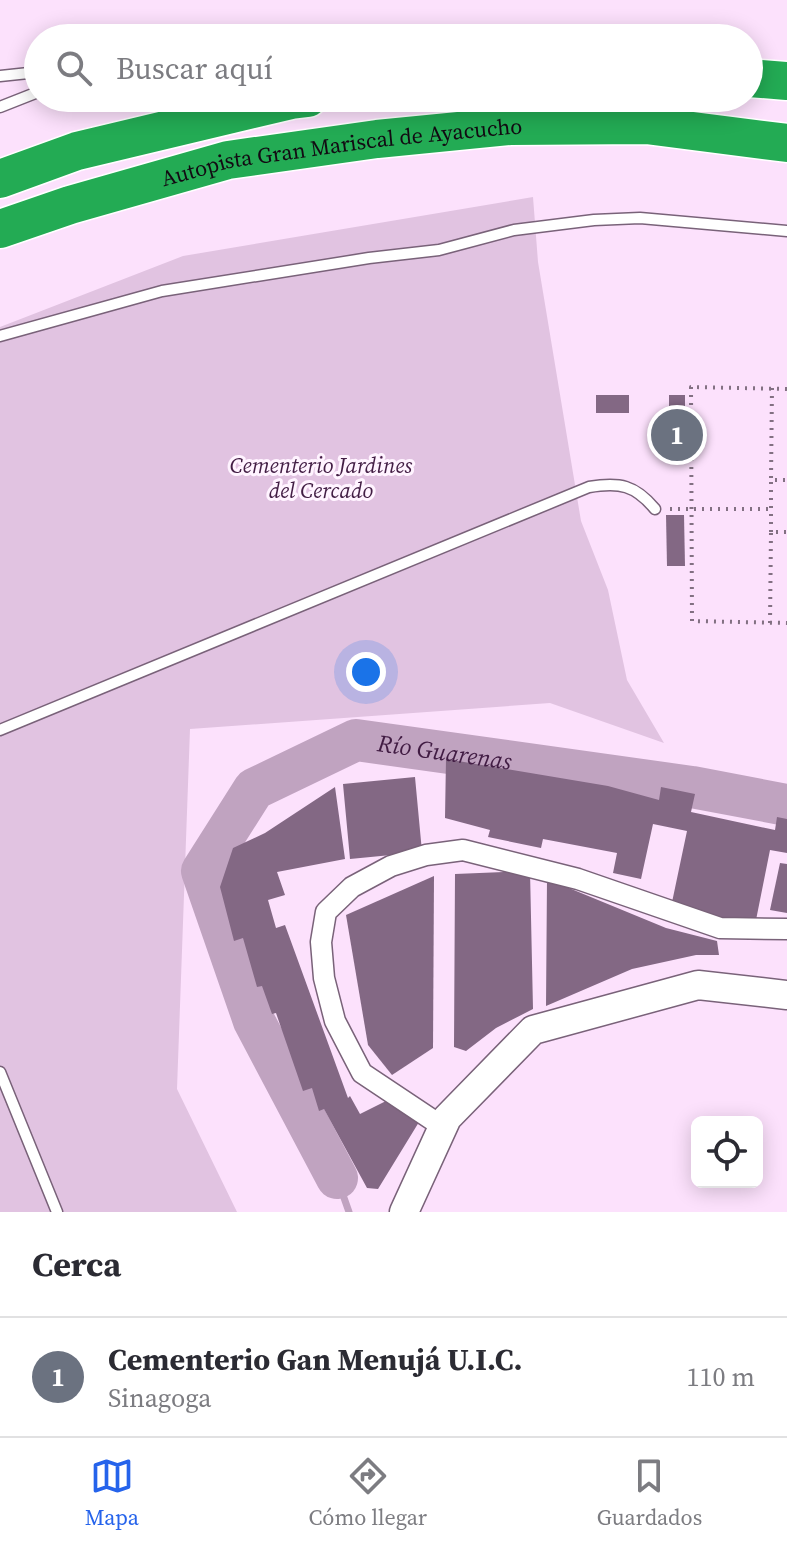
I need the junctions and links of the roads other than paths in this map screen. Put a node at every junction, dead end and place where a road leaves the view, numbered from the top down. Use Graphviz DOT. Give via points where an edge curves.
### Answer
graph roads {
  1 [pos="24,73"];
  2 [pos="0,76"];
  3 [pos="763,79"];
  4 [pos="787,81"];
  5 [pos="24,98"];
  6 [pos="0,107"];
  7 [pos="241,112"];
  8 [pos="787,143"];
  9 [pos="0,179"];
  10 [pos="0,229"];
  11 [pos="787,231"];
  12 [pos="0,336"];
  13 [pos="655,509"];
  14 [pos="0,730"];
  15 [pos="787,929"];
  16 [pos="787,995"];
  17 [pos="0,1072"];
  18 [pos="443,1127"];
  19 [pos="57,1212"];
  20 [pos="404,1212"];
  1 -- 2 [label="lane"];
  3 -- 4 [label="highway"];
  5 -- 6 [label="lane"];
  7 -- 9 [label="highway" via="77,151"];
  8 -- 10 [label="highway, Autopista Gran Mariscal de Ayacucho" via="646,125 510,126 377,139 228,160"];
  11 -- 12 [label="lane" via="640,218 514,230 439,250 162,291"];
  13 -- 14 [label="lane" via="627,487 589,487"];
  15 -- 18 [label="street" via="720,928 578,879 463,850 391,866 352,887 326,912 321,942 335,1021 362,1073"];
  16 -- 18 [label="main road" via="698,985 533,1030"];
  17 -- 19 [label="lane"];
  18 -- 20 [label="main road"];
}
